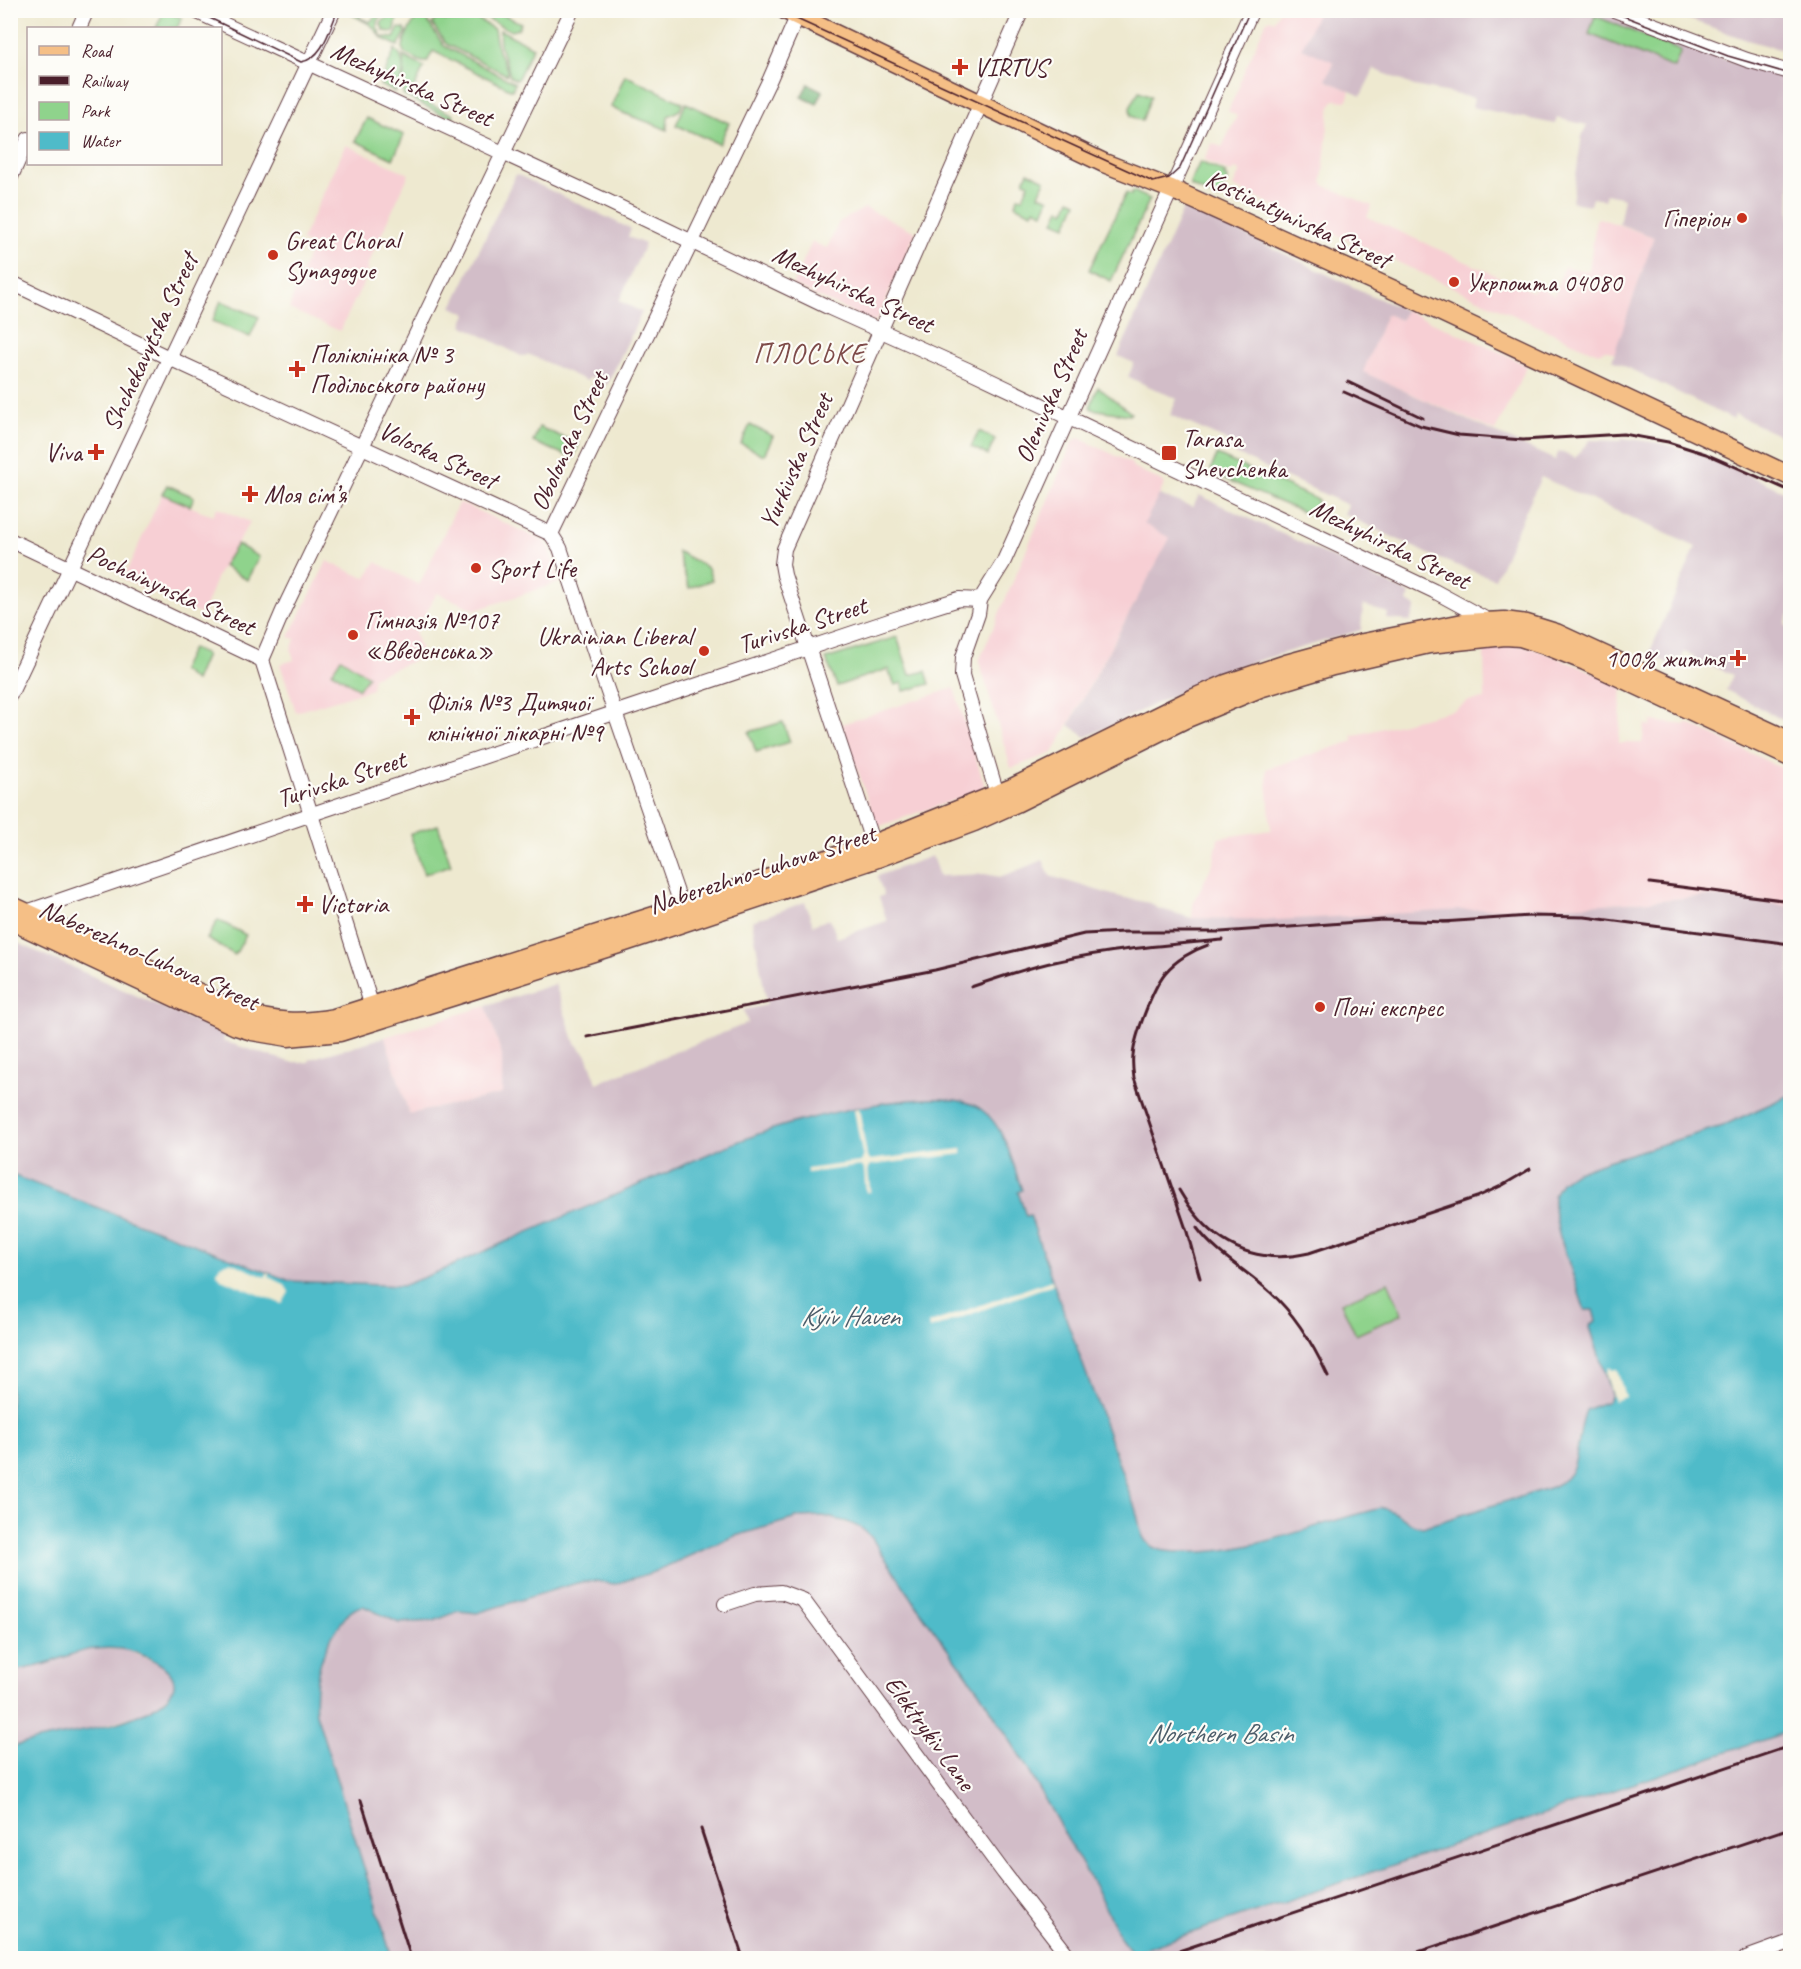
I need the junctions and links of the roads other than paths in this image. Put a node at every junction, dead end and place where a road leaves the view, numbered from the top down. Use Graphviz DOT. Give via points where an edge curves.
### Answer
graph roads {
  1 [pos="87,10"];
  2 [pos="193,10"];
  3 [pos="334,10"];
  4 [pos="572,10"];
  5 [pos="1022,10"];
  6 [pos="1252,10"];
  7 [pos="1614,10"];
  8 [pos="794,12"];
  9 [pos="79,27"];
  10 [pos="309,65"];
  11 [pos="1791,72"];
  12 [pos="981,104"];
  13 [pos="27,141"];
  14 [pos="503,153"];
  15 [pos="10,179"];
  16 [pos="1171,189"];
  17 [pos="691,242"];
  18 [pos="10,282"];
  19 [pos="879,331"];
  20 [pos="169,358"];
  21 [pos="1068,417"];
  22 [pos="363,446"];
  23 [pos="1791,476"];
  24 [pos="551,534"];
  25 [pos="10,540"];
  26 [pos="69,568"];
  27 [pos="980,600"];
  28 [pos="1489,621"];
  29 [pos="1520,637"];
  30 [pos="807,649"];
  31 [pos="262,660"];
  32 [pos="10,695"];
  33 [pos="615,712"];
  34 [pos="1791,741"];
  35 [pos="1791,757"];
  36 [pos="1000,802"];
  37 [pos="312,814"];
  38 [pos="873,844"];
  39 [pos="682,907"];
  40 [pos="16,915"];
  41 [pos="375,1014"];
  42 [pos="725,1604"];
  43 [pos="1791,1942"];
  44 [pos="1070,1959"];
  45 [pos="1746,1959"];
  1 -- 9 [label="street"];
  2 -- 10 [label="street, Mezhyhirska Street"];
  3 -- 10 [label="street, Shchekavytska Street"];
  4 -- 14 [label="street"];
  5 -- 12 [label="street, Yurkivska Street"];
  6 -- 16 [label="street, Olenivska Street"];
  7 -- 11 [label="street" via="1747,60"];
  8 -- 12 [label="main road, Kostiantynivska Street"];
  8 -- 17 [label="street, Obolonska Street" via="770,79"];
  10 -- 14 [label="street, Mezhyhirska Street"];
  10 -- 20 [label="street, Shchekavytska Street"];
  12 -- 16 [label="main road, Kostiantynivska Street" via="1104,163"];
  12 -- 19 [label="street, Yurkivska Street"];
  13 -- 15 [label="street"];
  14 -- 17 [label="street, Mezhyhirska Street"];
  14 -- 22 [label="street"];
  16 -- 21 [label="street, Olenivska Street"];
  16 -- 23 [label="main road, Kostiantynivska Street"];
  17 -- 19 [label="street, Mezhyhirska Street"];
  17 -- 24 [label="street, Obolonska Street"];
  18 -- 20 [label="street, Voloska Street"];
  19 -- 21 [label="street, Mezhyhirska Street"];
  19 -- 30 [label="street, Yurkivska Street" via="784,549 783,571"];
  20 -- 22 [label="street, Voloska Street"];
  20 -- 26 [label="street, Shchekavytska Street"];
  21 -- 27 [label="street, Olenivska Street" via="1003,563"];
  21 -- 28 [label="street, Mezhyhirska Street" via="1434,591"];
  22 -- 24 [label="street, Voloska Street"];
  22 -- 31 [label="street"];
  24 -- 33 [label="street, Obolonska Street" via="560,548"];
  25 -- 26 [label="street, Pochainynska Street"];
  26 -- 31 [label="street, Pochainynska Street"];
  26 -- 32 [label="street, Shchekavytska Street"];
  27 -- 30 [label="street, Turivska Street" via="959,599"];
  27 -- 36 [label="street, Olenivska Street" via="963,657 962,675"];
  28 -- 29 [label="street, Mezhyhirska Street"];
  28 -- 34 [label="main road, Mezhyhirska Street" via="1527,624 1556,633"];
  28 -- 36 [label="main road, Naberezhno-Luhova Street" via="1435,627 1376,640 1254,675 1194,698 1064,764"];
  29 -- 35 [label="main road, Mezhyhirska Street" via="1585,661"];
  29 -- 36 [label="main road, Naberezhno-Luhova Street" via="1429,644 1260,688"];
  30 -- 33 [label="street, Turivska Street"];
  30 -- 38 [label="street, Yurkivska Street"];
  31 -- 37 [label="street, Pochainynska Street"];
  33 -- 37 [label="street, Turivska Street"];
  33 -- 39 [label="street, Obolonska Street"];
  36 -- 38 [label="main road, Naberezhno-Luhova Street"];
  36 -- 41 [label="main road, Naberezhno-Luhova Street" via="853,867"];
  37 -- 40 [label="street, Turivska Street"];
  37 -- 41 [label="street, Pochainynska Street"];
  38 -- 39 [label="main road, Naberezhno-Luhova Street"];
  39 -- 41 [label="main road, Naberezhno-Luhova Street"];
  40 -- 41 [label="main road, Naberezhno-Luhova Street" via="258,1018 292,1023"];
  42 -- 44 [label="street, Elektrykiv Lane" via="755,1594 781,1592 803,1600"];
  43 -- 45 [label="street"];
}
